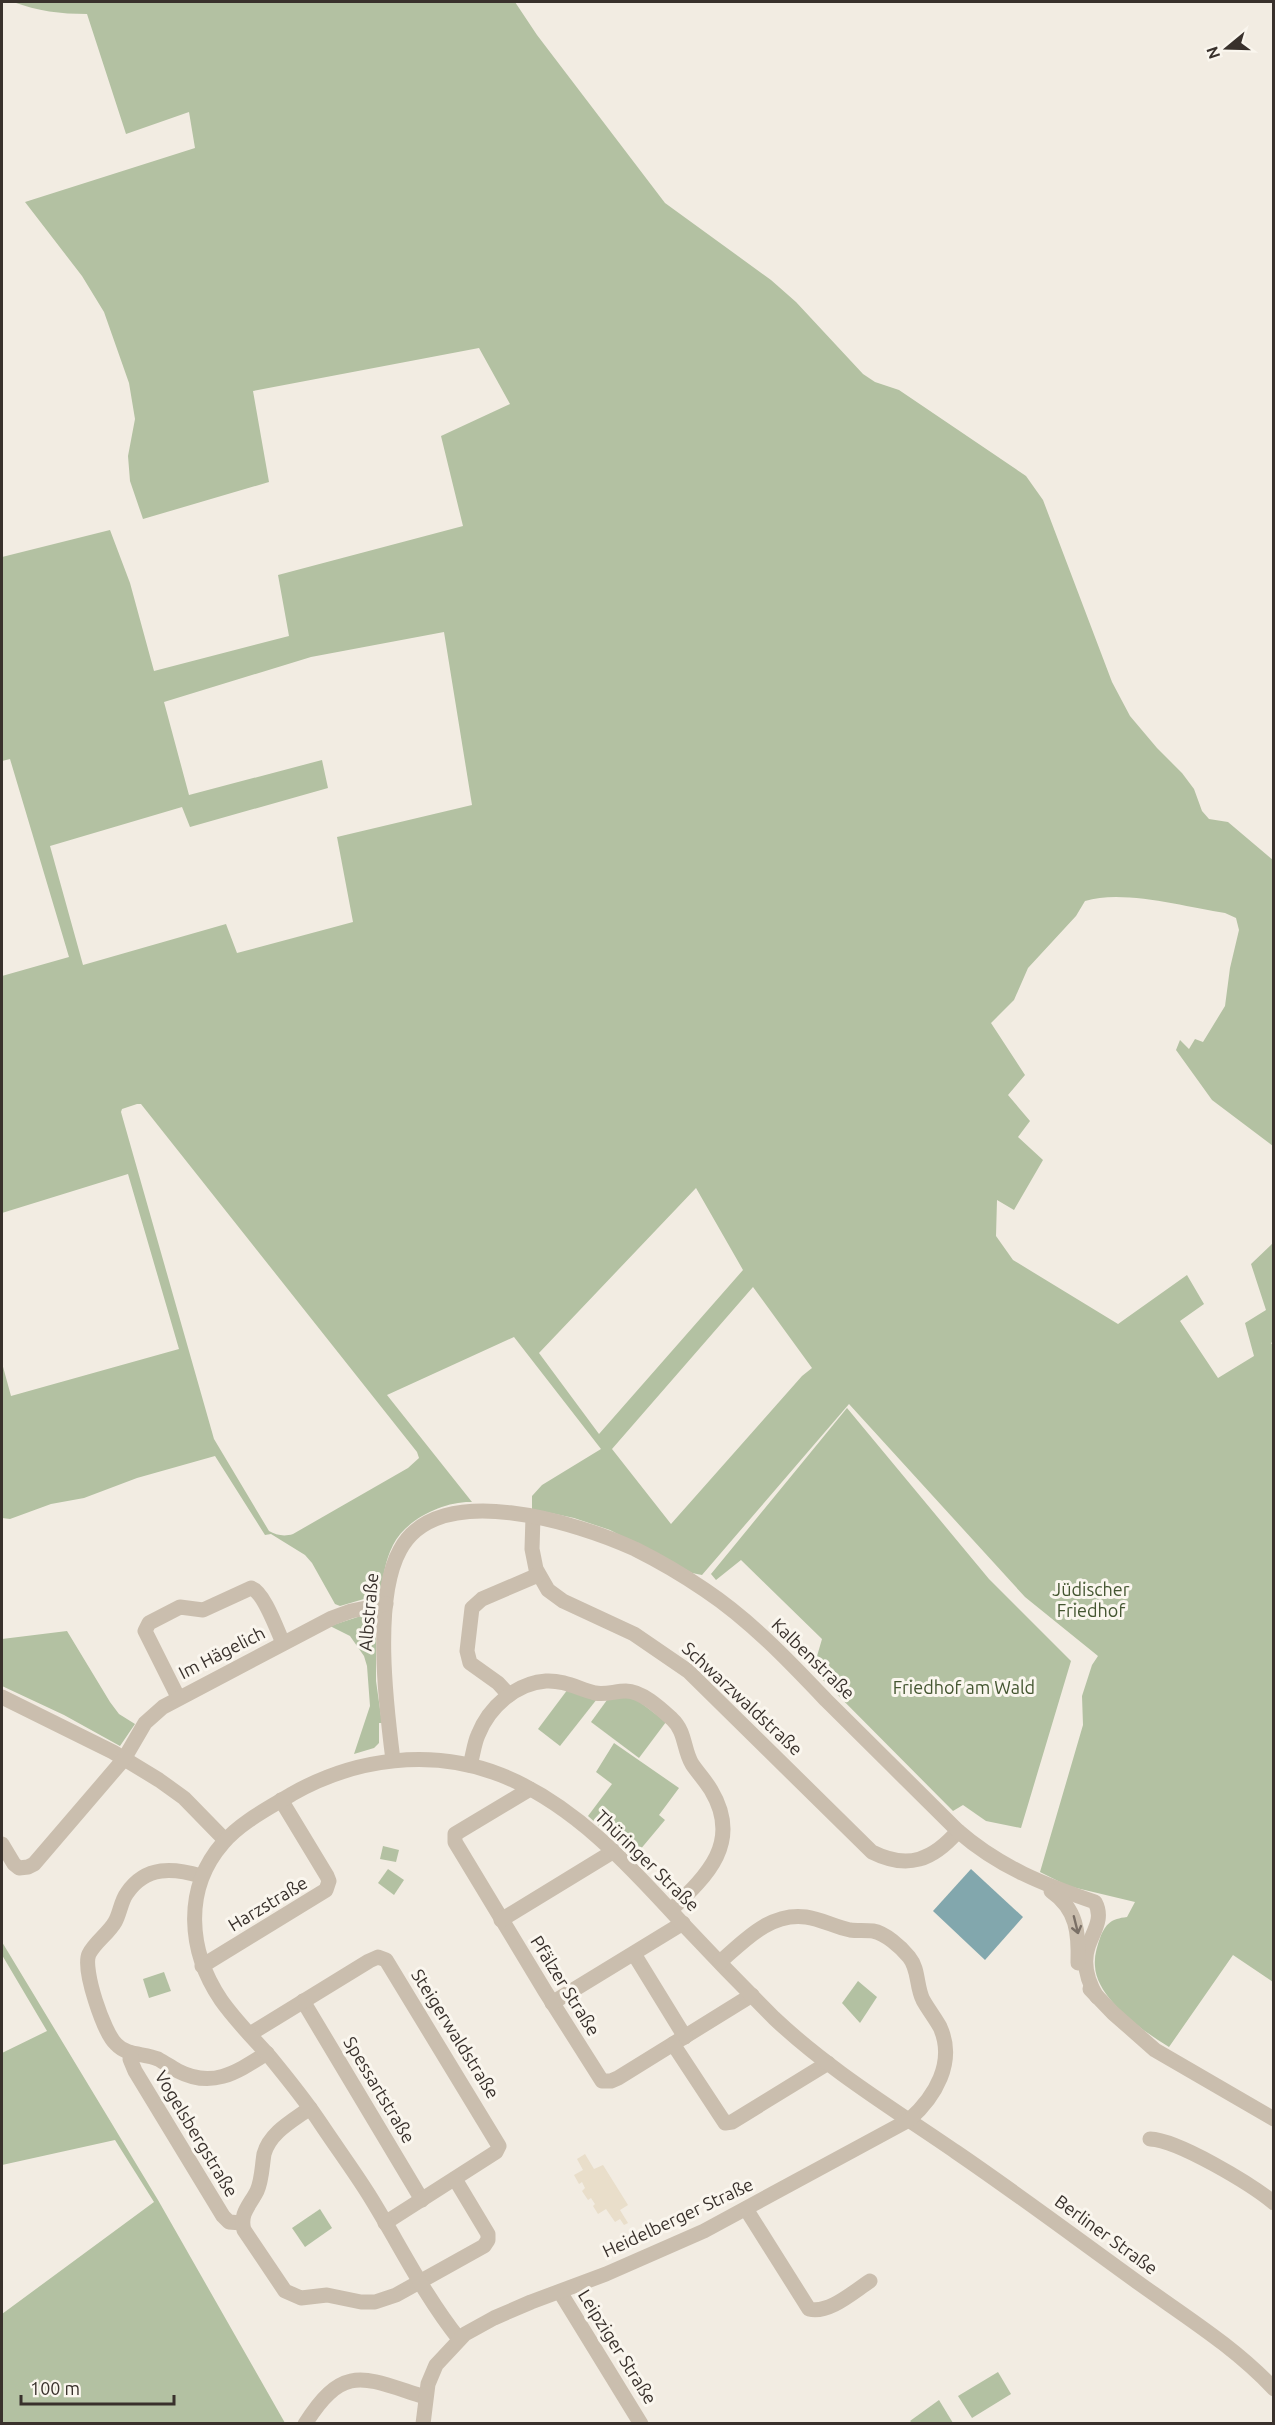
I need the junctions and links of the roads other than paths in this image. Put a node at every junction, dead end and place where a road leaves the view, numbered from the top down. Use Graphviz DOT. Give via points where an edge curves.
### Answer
graph roads {
  1 [pos="468,1511"];
  2 [pos="533,1517"];
  3 [pos="538,1575"];
  4 [pos="386,1604"];
  5 [pos="283,1643"];
  6 [pos="509,1695"];
  7 [pos="2,1697"];
  8 [pos="178,1697"];
  9 [pos="124,1758"];
  10 [pos="393,1760"];
  11 [pos="470,1766"];
  12 [pos="530,1789"];
  13 [pos="281,1800"];
  14 [pos="958,1831"];
  15 [pos="225,1840"];
  16 [pos="2,1844"];
  17 [pos="614,1851"];
  18 [pos="201,1876"];
  19 [pos="1039,1883"];
  20 [pos="671,1910"];
  21 [pos="501,1920"];
  22 [pos="683,1923"];
  23 [pos="634,1954"];
  24 [pos="720,1962"];
  25 [pos="202,1966"];
  26 [pos="752,1995"];
  27 [pos="1097,1996"];
  28 [pos="303,2001"];
  29 [pos="552,2003"];
  30 [pos="250,2034"];
  31 [pos="679,2040"];
  32 [pos="130,2053"];
  33 [pos="267,2053"];
  34 [pos="828,2063"];
  35 [pos="310,2108"];
  36 [pos="1274,2119"];
  37 [pos="909,2120"];
  38 [pos="1150,2139"];
  39 [pos="455,2179"];
  40 [pos="422,2200"];
  41 [pos="1274,2203"];
  42 [pos="746,2209"];
  43 [pos="242,2223"];
  44 [pos="385,2223"];
  45 [pos="420,2282"];
  46 [pos="870,2282"];
  47 [pos="560,2292"];
  48 [pos="459,2339"];
  49 [pos="1274,2390"];
  50 [pos="425,2397"];
  51 [pos="305,2424"];
  52 [pos="423,2424"];
  53 [pos="641,2424"];
  1 -- 2 [label="street, Kalbenstraße"];
  1 -- 4 [label="street, Albstraße" via="435,1518 414,1531 394,1560"];
  2 -- 3 [label="street" via="532,1549"];
  2 -- 14 [label="street, Kalbenstraße" via="633,1548 706,1590 798,1671"];
  3 -- 6 [label="street" via="482,1599 470,1614 470,1663"];
  3 -- 14 [label="street, Schwarzwaldstraße" via="555,1596 634,1634 693,1675 872,1852 894,1860 914,1860 939,1852"];
  4 -- 5 [label="street, Im Hägelich" via="332,1618"];
  4 -- 10 [label="street, Albstraße" via="384,1687"];
  5 -- 8 [label="street, Im Hägelich"];
  5 -- 8 [label="street, Im Hägelich" via="255,1589 203,1610 180,1607 145,1627"];
  6 -- 11 [label="street" via="484,1723"];
  6 -- 20 [label="street" via="546,1681 594,1692 634,1692 666,1714 681,1730 691,1762 717,1802 723,1831 715,1862"];
  7 -- 9 [label="street"];
  8 -- 9 [label="street, Im Hägelich" via="154,1714"];
  9 -- 15 [label="street" via="184,1798"];
  9 -- 16 [label="street, Im Hägelich" via="34,1864 19,1868"];
  10 -- 11 [label="street, Thüringer Straße"];
  10 -- 13 [label="street, Thüringer Straße" via="344,1770"];
  11 -- 12 [label="street, Thüringer Straße" via="500,1774"];
  12 -- 17 [label="street, Thüringer Straße" via="569,1813"];
  12 -- 21 [label="street, Pfälzer Straße" via="454,1837"];
  13 -- 15 [label="street, Thüringer Straße"];
  13 -- 25 [label="street, Harzstraße" via="327,1876 326,1890"];
  14 -- 19 [label="street, Kalbenstraße" via="985,1853"];
  15 -- 18 [label="street, Thüringer Straße"];
  17 -- 20 [label="street, Thüringer Straße"];
  17 -- 21 [label="street"];
  18 -- 25 [label="street, Thüringer Straße" via="194,1924"];
  18 -- 32 [label="street" via="169,1869 143,1878 127,1893 112,1928 89,1953 88,1971 107,2032 114,2043"];
  19 -- 27 [label="street, one-way" via="1059,1896 1071,1911 1078,1930 1081,1975"];
  19 -- 27 [label="street, Kalbenstraße" via="1095,1902 1099,1915 1087,1948 1086,1966"];
  20 -- 22 [label="street, Thüringer Straße"];
  21 -- 29 [label="street, Pfälzer Straße"];
  22 -- 23 [label="street"];
  22 -- 24 [label="street, Thüringer Straße"];
  23 -- 29 [label="street"];
  23 -- 31 [label="street"];
  24 -- 26 [label="street, Thüringer Straße"];
  24 -- 37 [label="street" via="761,1927 798,1916 852,1930 874,1931 908,1955 918,1989 940,2028 945,2052 940,2080"];
  25 -- 30 [label="street, Thüringer Straße" via="221,2000"];
  26 -- 31 [label="street, Pfälzer Straße"];
  26 -- 34 [label="street, Thüringer Straße"];
  27 -- 36 [label="street" via="1130,2029 1169,2059"];
  28 -- 30 [label="street, Steigerwaldstraße"];
  28 -- 39 [label="street, Steigerwaldstraße" via="369,1960 386,1960 499,2142 496,2152"];
  28 -- 40 [label="street, Spessartstraße"];
  29 -- 31 [label="street, Pfälzer Straße" via="602,2081 611,2081"];
  30 -- 33 [label="street, Thüringer Straße"];
  31 -- 34 [label="street" via="725,2123"];
  32 -- 33 [label="street" via="148,2055 180,2072 212,2079 234,2074"];
  32 -- 43 [label="street, Vogelsbergstraße" via="135,2071 224,2216 229,2222"];
  33 -- 35 [label="street, Thüringer Straße"];
  34 -- 37 [label="street, Thüringer Straße"];
  35 -- 43 [label="street" via="270,2142 259,2186"];
  35 -- 44 [label="street, Thüringer Straße"];
  37 -- 42 [label="street, Heidelberger Straße"];
  37 -- 49 [label="street, Berliner Straße" via="1188,2319"];
  38 -- 41 [label="street" via="1165,2141 1237,2177"];
  39 -- 40 [label="street, Steigerwaldstraße"];
  39 -- 45 [label="street" via="488,2240 480,2249"];
  40 -- 44 [label="street, Steigerwaldstraße"];
  42 -- 46 [label="street" via="809,2309 832,2305"];
  42 -- 47 [label="street, Heidelberger Straße" via="679,2243"];
  43 -- 45 [label="street" via="279,2284 301,2298 333,2296 375,2302"];
  44 -- 45 [label="street, Thüringer Straße"];
  45 -- 48 [label="street, Thüringer Straße"];
  47 -- 48 [label="street, Heidelberger Straße" via="494,2318"];
  47 -- 53 [label="street, Leipziger Straße"];
  48 -- 50 [label="street, Heidelberger Straße" via="436,2365"];
  50 -- 51 [label="street" via="380,2383 351,2380 335,2386"];
  50 -- 52 [label="street, Heidelberger Straße"];
}
